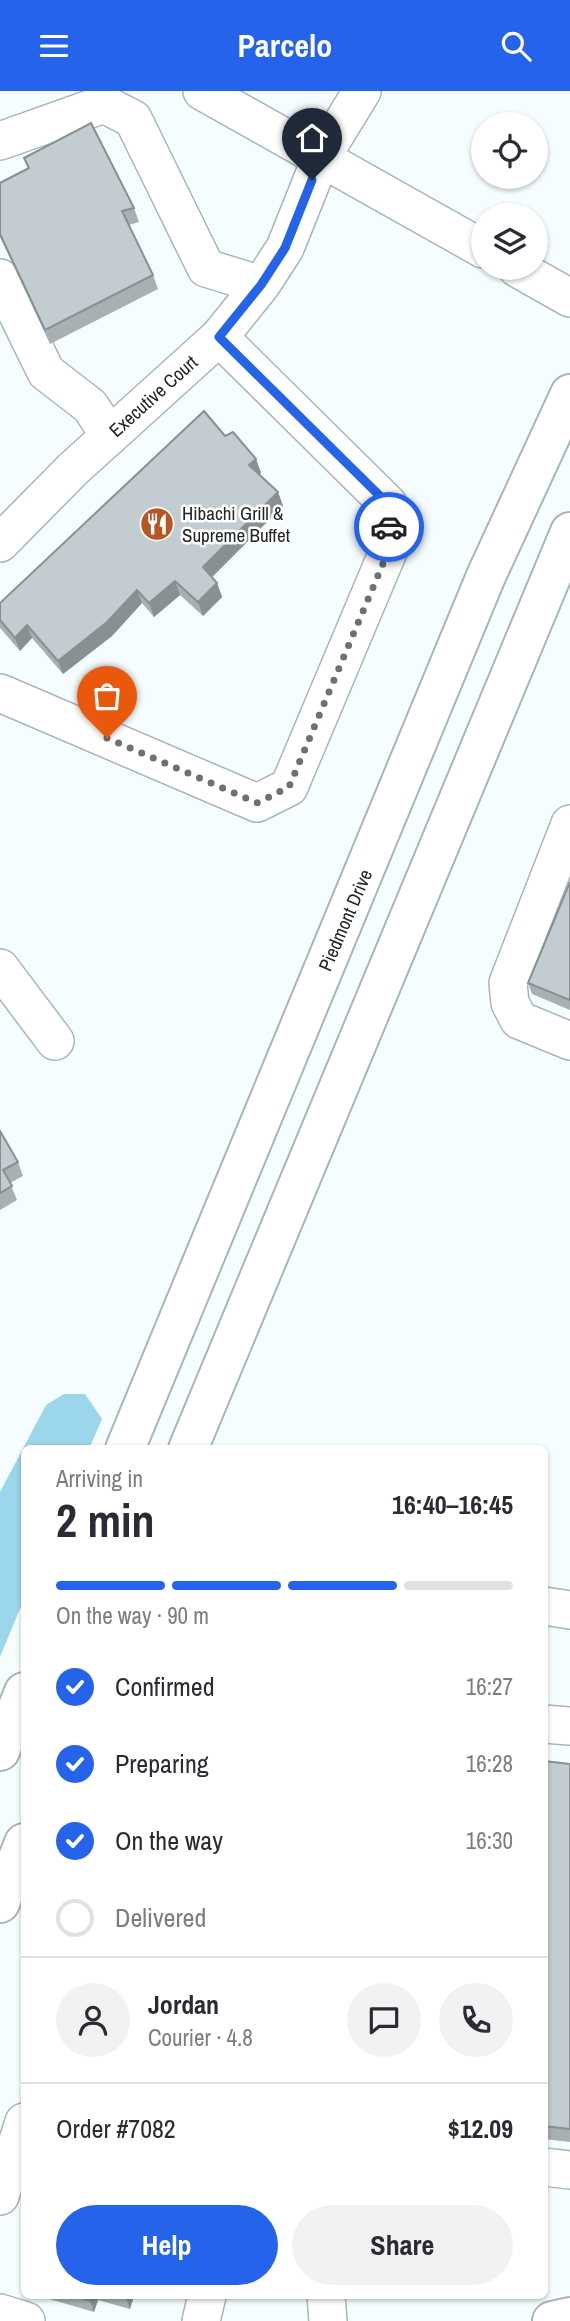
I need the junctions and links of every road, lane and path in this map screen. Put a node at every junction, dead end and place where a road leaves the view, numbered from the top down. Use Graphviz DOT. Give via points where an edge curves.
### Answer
graph roads {
  1 [pos="202,91"];
  2 [pos="362,91"];
  3 [pos="110,97"];
  4 [pos="0,141"];
  5 [pos="321,158"];
  6 [pos="471,242"];
  7 [pos="0,278"];
  8 [pos="538,280"];
  9 [pos="261,285"];
  10 [pos="570,298"];
  11 [pos="219,337"];
  12 [pos="570,394"];
  13 [pos="110,436"];
  14 [pos="570,533"];
  15 [pos="0,543"];
  16 [pos="0,692"];
  17 [pos="570,824"];
  18 [pos="0,968"];
  19 [pos="508,983"];
  20 [pos="570,1026"];
  21 [pos="55,1041"];
  22 [pos="570,1041"];
  23 [pos="127,1445"];
  24 [pos="190,1445"];
  25 [pos="548,1607"];
  26 [pos="570,1610"];
  27 [pos="21,1699"];
  28 [pos="548,1724"];
  29 [pos="570,1727"];
  30 [pos="0,1751"];
  31 [pos="21,1850"];
  32 [pos="0,1903"];
  33 [pos="21,2131"];
  34 [pos="548,2167"];
  35 [pos="570,2170"];
  36 [pos="0,2196"];
  37 [pos="206,2299"];
  38 [pos="326,2299"];
  39 [pos="0,2312"];
  40 [pos="570,2316"];
  41 [pos="26,2321"];
  42 [pos="201,2321"];
  43 [pos="328,2321"];
  44 [pos="552,2321"];
  1 -- 5 [label="street"];
  2 -- 5 [label="street, Executive Court"];
  3 -- 4 [label="street"];
  3 -- 9 [label="street" via="133,119 206,268"];
  5 -- 6 [label="street"];
  5 -- 9 [label="street, Executive Court" via="285,248"];
  7 -- 13 [label="street" via="46,372 90,406"];
  8 -- 10 [label="street"];
  9 -- 11 [label="street, Executive Court"];
  11 -- 13 [label="street, Executive Court"];
  11 -- 16 [label="street" via="388,504 390,547 289,787 257,803"];
  12 -- 23 [label="main road, Piedmont Drive" via="486,576"];
  13 -- 15 [label="street, Executive Court"];
  14 -- 24 [label="main road"];
  17 -- 19 [label="street"];
  18 -- 21 [label="street"];
  19 -- 20 [label="street" via="531,1011"];
  19 -- 22 [label="street" via="510,1003 519,1020"];
  25 -- 26 [label="street"];
  27 -- 30 [label="main road"];
  28 -- 29 [label="street"];
  31 -- 32 [label="main road"];
  33 -- 36 [label="street"];
  34 -- 35 [label="street"];
  37 -- 42 [label="street"];
  38 -- 43 [label="street"];
  39 -- 41 [label="street"];
  40 -- 44 [label="main road"];
}
